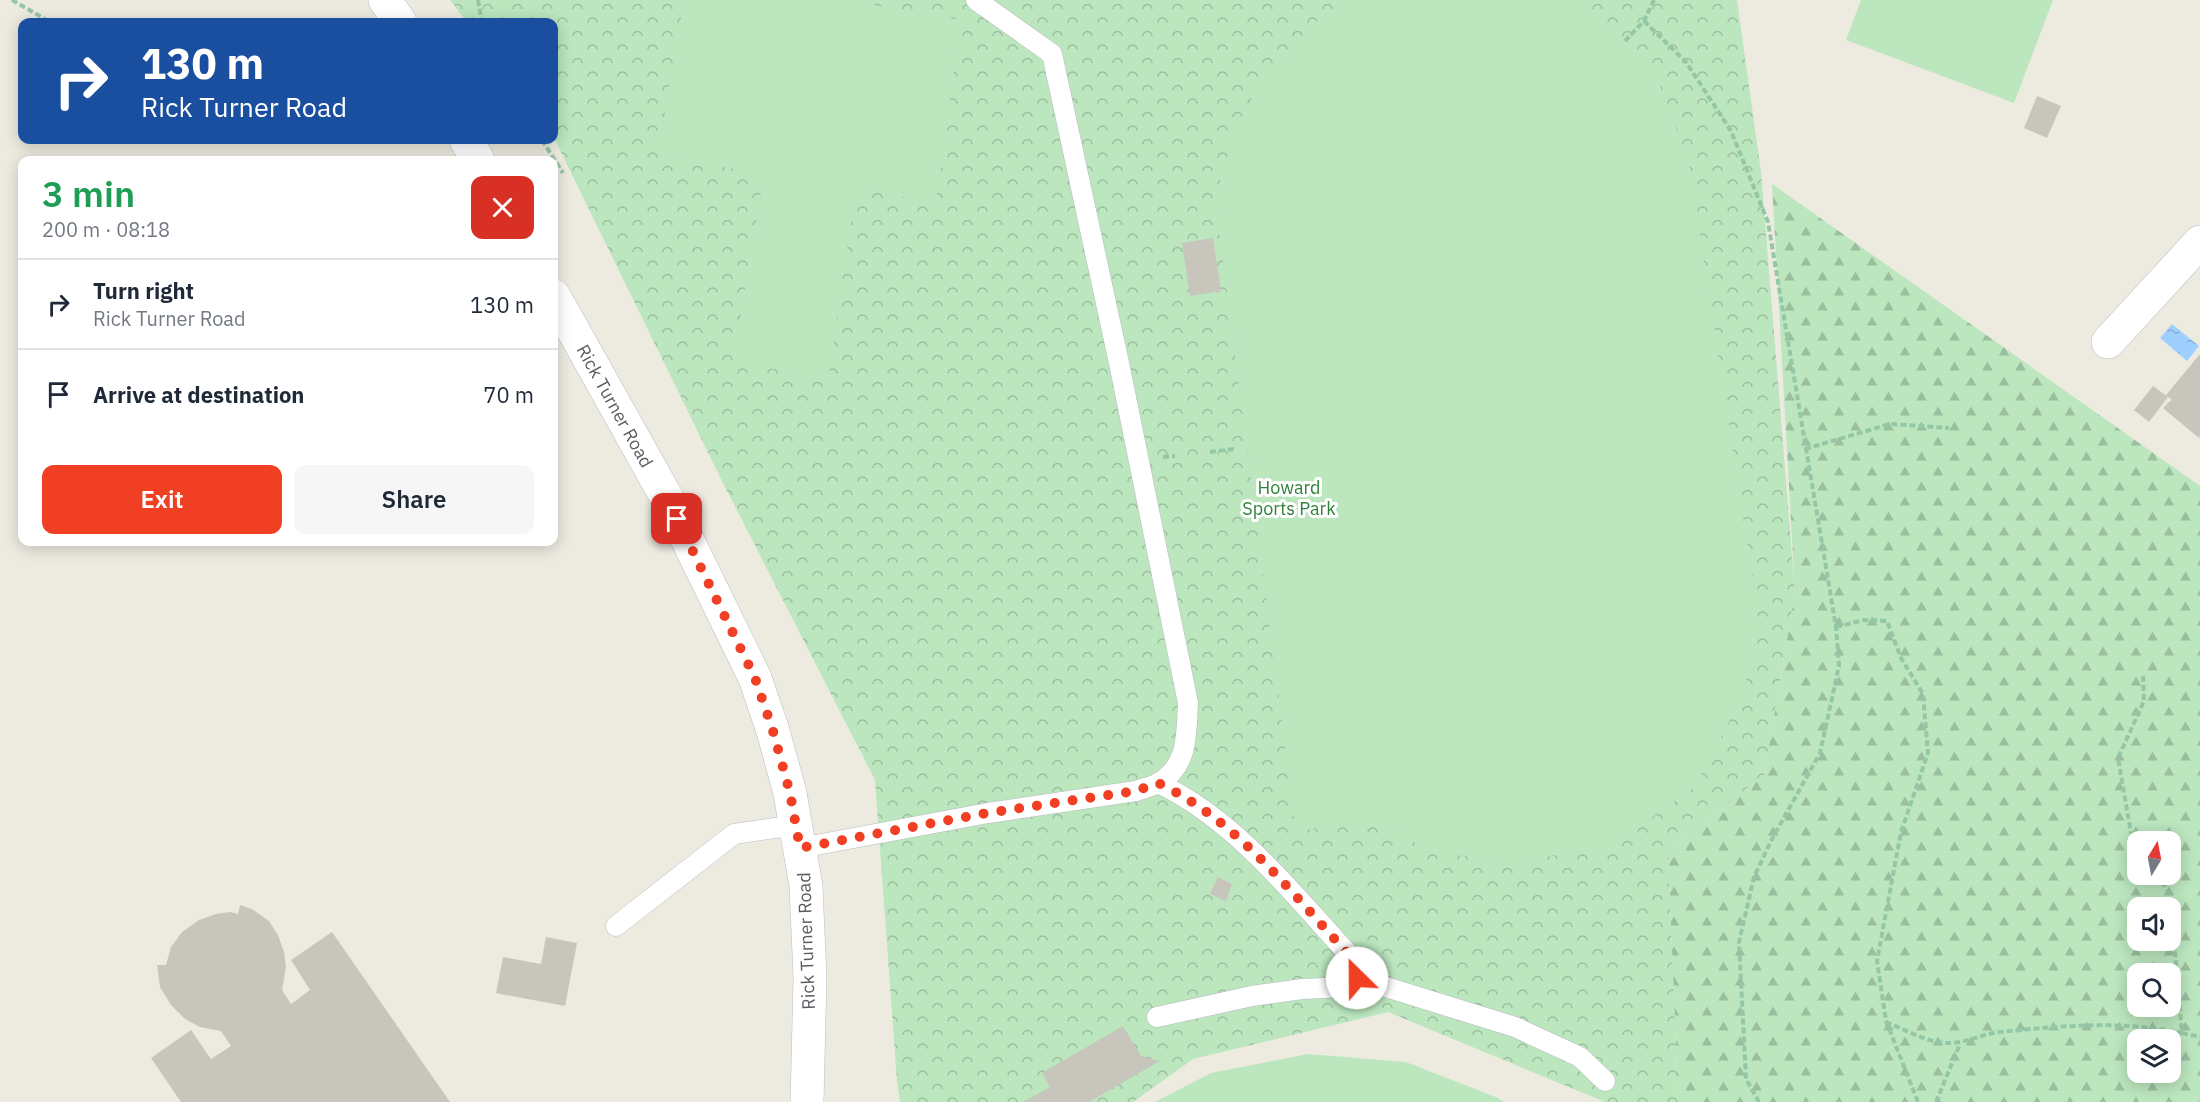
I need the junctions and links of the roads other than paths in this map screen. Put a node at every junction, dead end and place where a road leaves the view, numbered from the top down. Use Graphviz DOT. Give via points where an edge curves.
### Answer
graph roads {
  1 [pos="385,0"];
  2 [pos="976,0"];
  3 [pos="397,18"];
  4 [pos="2200,242"];
  5 [pos="558,303"];
  6 [pos="2108,342"];
  7 [pos="1158,783"];
  8 [pos="798,837"];
  9 [pos="616,926"];
  10 [pos="1357,978"];
  11 [pos="1157,1017"];
  12 [pos="1605,1081"];
  13 [pos="807,1102"];
  1 -- 3 [label="main road"];
  2 -- 7 [label="lane" via="1052,54 1188,704 1185,750 1175,769"];
  4 -- 6 [label="main road"];
  5 -- 8 [label="main road, Rick Turner Road" via="668,500 755,678 773,731"];
  7 -- 8 [label="lane" via="1136,791"];
  7 -- 10 [label="lane" via="1183,795 1235,833 1351,957"];
  8 -- 9 [label="lane" via="734,834"];
  8 -- 13 [label="main road, Rick Turner Road" via="806,886 810,978"];
  10 -- 11 [label="lane" via="1346,987 1262,995"];
  10 -- 12 [label="lane" via="1515,1027 1580,1057"];
}
